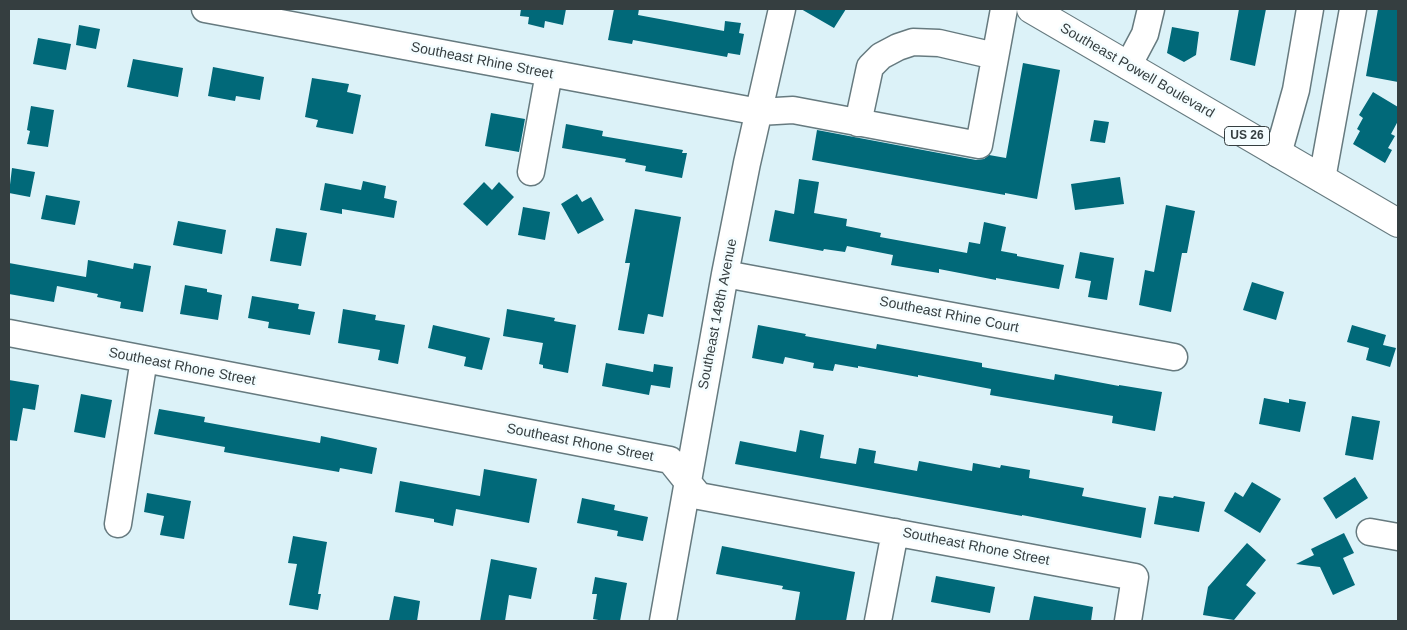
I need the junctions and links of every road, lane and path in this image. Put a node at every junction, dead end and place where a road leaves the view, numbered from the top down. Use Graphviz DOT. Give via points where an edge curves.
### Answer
graph roads {
  1 [pos="205,9"];
  2 [pos="782,9"];
  3 [pos="1004,9"];
  4 [pos="1031,9"];
  5 [pos="1150,9"];
  6 [pos="1310,9"];
  7 [pos="1353,9"];
  8 [pos="995,56"];
  9 [pos="1128,66"];
  10 [pos="549,73"];
  11 [pos="758,112"];
  12 [pos="858,122"];
  13 [pos="1278,154"];
  14 [pos="531,172"];
  15 [pos="1322,179"];
  16 [pos="1398,223"];
  17 [pos="725,274"];
  18 [pos="9,333"];
  19 [pos="1174,357"];
  20 [pos="144,359"];
  21 [pos="688,482"];
  22 [pos="118,524"];
  23 [pos="895,532"];
  24 [pos="1370,532"];
  25 [pos="1398,537"];
  26 [pos="663,621"];
  27 [pos="878,621"];
  28 [pos="1128,621"];
  1 -- 10 [label="street, Southeast Rhine Street"];
  2 -- 11 [label="street, Southeast 148th Avenue"];
  3 -- 8 [label="street"];
  4 -- 9 [label="main road, Southeast Powell Boulevard / US 26"];
  5 -- 9 [label="street" via="1145,34"];
  6 -- 13 [label="street" via="1296,90"];
  7 -- 15 [label="street"];
  8 -- 12 [label="street" via="939,43 913,42 898,47 881,56 870,67"];
  8 -- 12 [label="street, Southeast Rhine Street" via="979,145"];
  9 -- 13 [label="main road, Southeast Powell Boulevard / US 26"];
  10 -- 11 [label="street, Southeast Rhine Street"];
  10 -- 14 [label="street"];
  11 -- 12 [label="street, Southeast Rhine Street" via="793,110"];
  11 -- 17 [label="street, Southeast 148th Avenue"];
  13 -- 15 [label="main road, Southeast Powell Boulevard / US 26"];
  15 -- 16 [label="main road, Southeast Powell Boulevard / US 26"];
  17 -- 19 [label="street, Southeast Rhine Court"];
  17 -- 21 [label="street, Southeast 148th Avenue"];
  18 -- 20 [label="street, Southeast Rhone Street"];
  20 -- 21 [label="street, Southeast Rhone Street" via="670,460"];
  20 -- 22 [label="street"];
  21 -- 23 [label="street, Southeast Rhone Street" via="699,496"];
  21 -- 26 [label="street, Southeast 148th Avenue"];
  23 -- 27 [label="street"];
  23 -- 28 [label="street, Southeast Rhone Street" via="1135,577"];
  24 -- 25 [label="street"];
}
